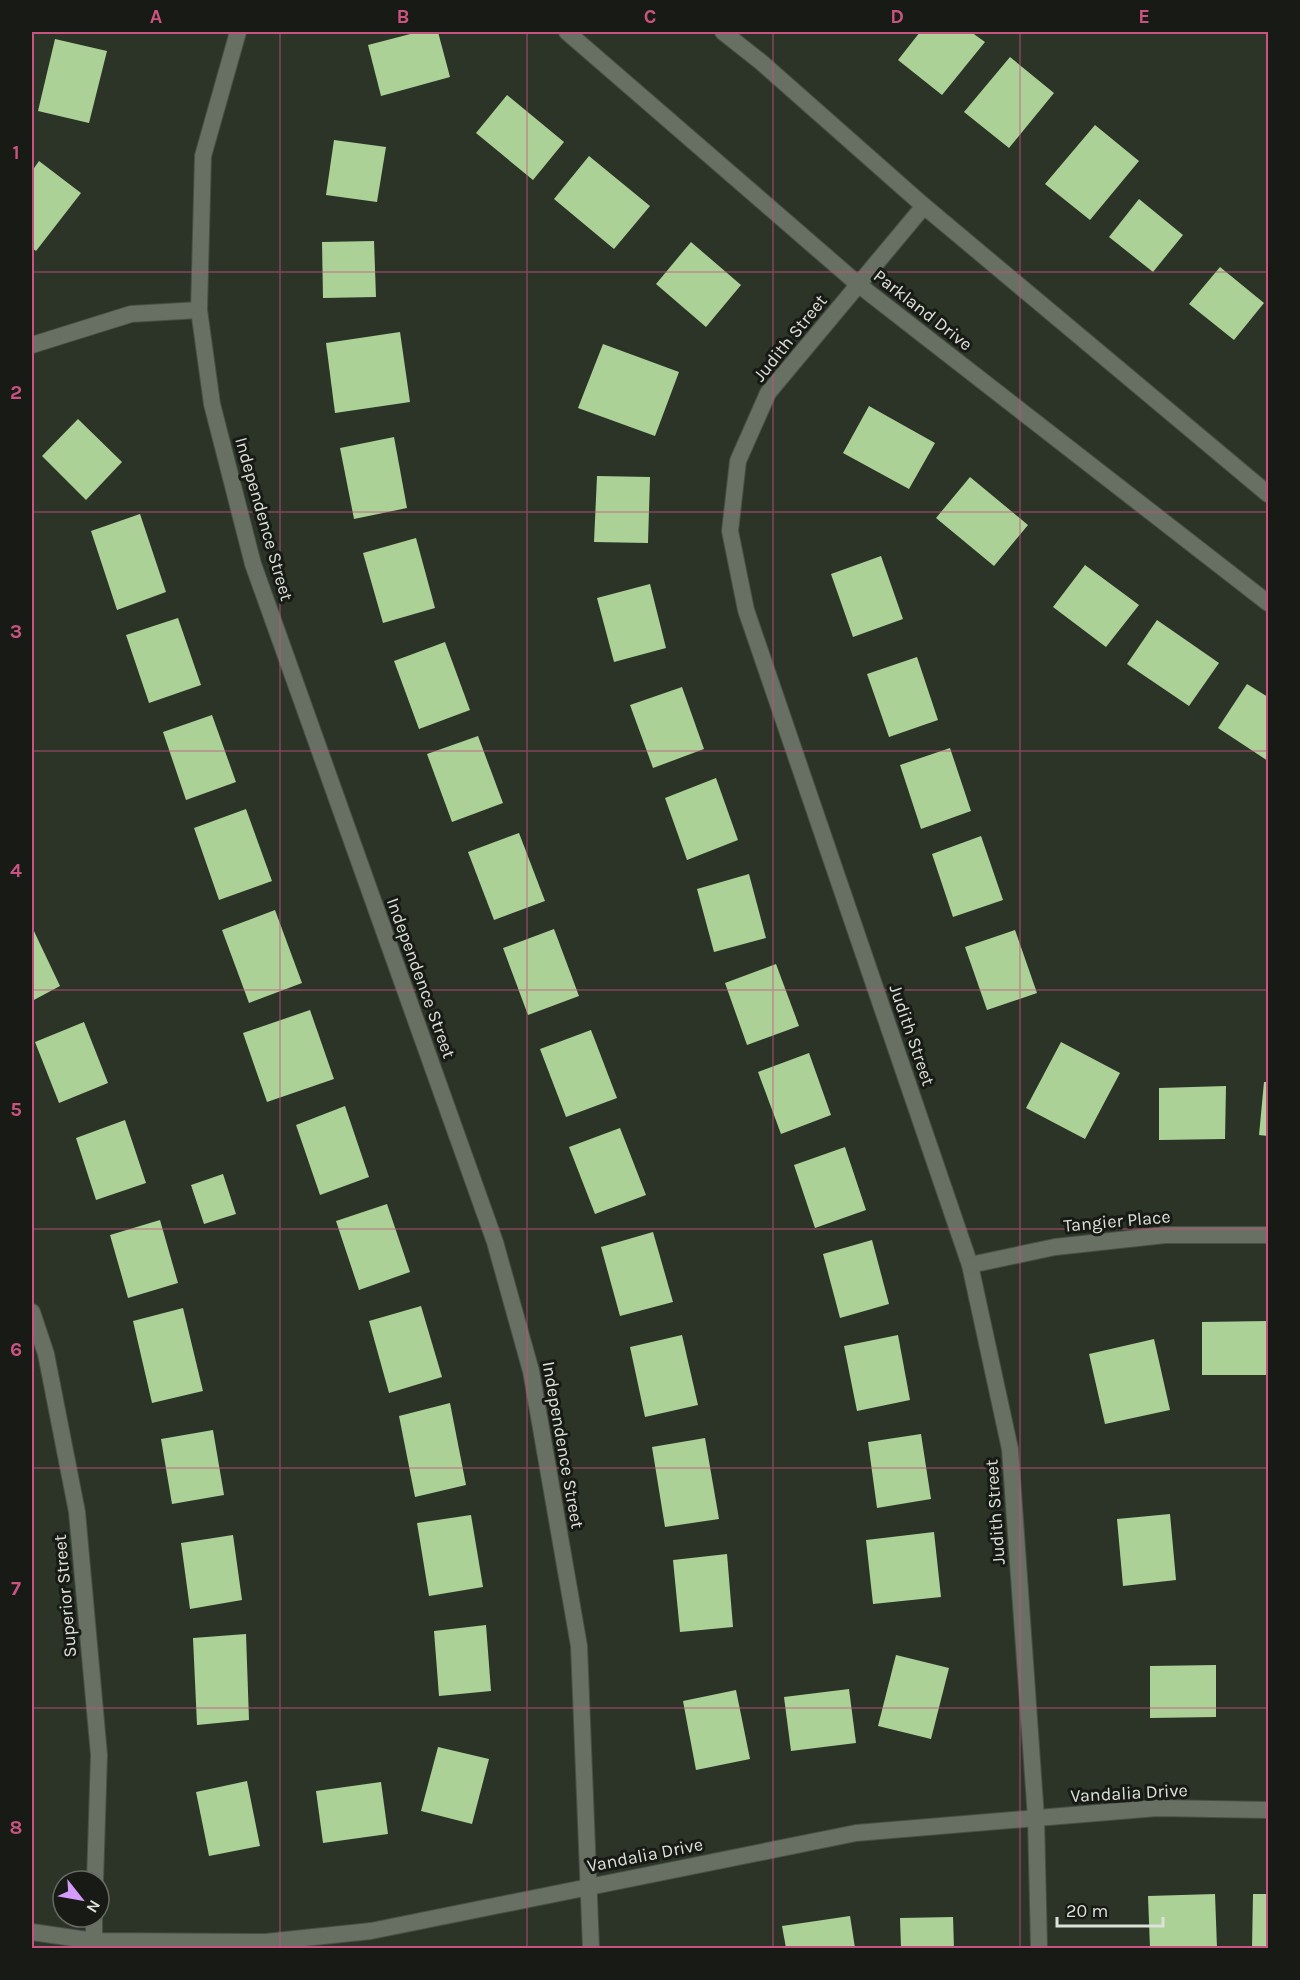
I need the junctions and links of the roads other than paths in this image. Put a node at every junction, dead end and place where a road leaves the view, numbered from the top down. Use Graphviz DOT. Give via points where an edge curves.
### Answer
graph roads {
  1 [pos="238,32"];
  2 [pos="567,32"];
  3 [pos="723,32"];
  4 [pos="924,206"];
  5 [pos="859,285"];
  6 [pos="200,310"];
  7 [pos="32,345"];
  8 [pos="1269,494"];
  9 [pos="1269,603"];
  10 [pos="1269,1235"];
  11 [pos="970,1265"];
  12 [pos="32,1312"];
  13 [pos="1269,1810"];
  14 [pos="1036,1818"];
  15 [pos="96,1869"];
  16 [pos="589,1886"];
  17 [pos="94,1929"];
  18 [pos="32,1932"];
  19 [pos="94,1941"];
  20 [pos="591,1948"];
  21 [pos="1039,1948"];
  1 -- 6 [label="street, Independence Street" via="203,156"];
  2 -- 5 [label="street, Parkland Drive"];
  3 -- 4 [label="street"];
  4 -- 5 [label="street, Judith Street"];
  4 -- 8 [label="street"];
  5 -- 9 [label="street, Parkland Drive"];
  5 -- 11 [label="street, Judith Street" via="768,393 738,461 730,531 746,609"];
  6 -- 7 [label="street" via="131,314"];
  6 -- 16 [label="street, Independence Street" via="212,404 253,564 495,1242 531,1371 579,1646"];
  10 -- 11 [label="street, Tangier Place" via="1165,1235 1055,1247"];
  11 -- 14 [label="street, Judith Street" via="1010,1449"];
  12 -- 15 [label="street, Superior Street" via="46,1354 77,1512 99,1755"];
  13 -- 14 [label="street, Vandalia Drive" via="1157,1808"];
  14 -- 16 [label="street, Vandalia Drive" via="856,1833"];
  14 -- 21 [label="street, Judith Street"];
  16 -- 19 [label="street, Vandalia Drive" via="371,1931 266,1942"];
  16 -- 20 [label="street, Independence Street"];
  17 -- 19 [label="street"];
  18 -- 19 [label="street, Vandalia Drive"];
}
